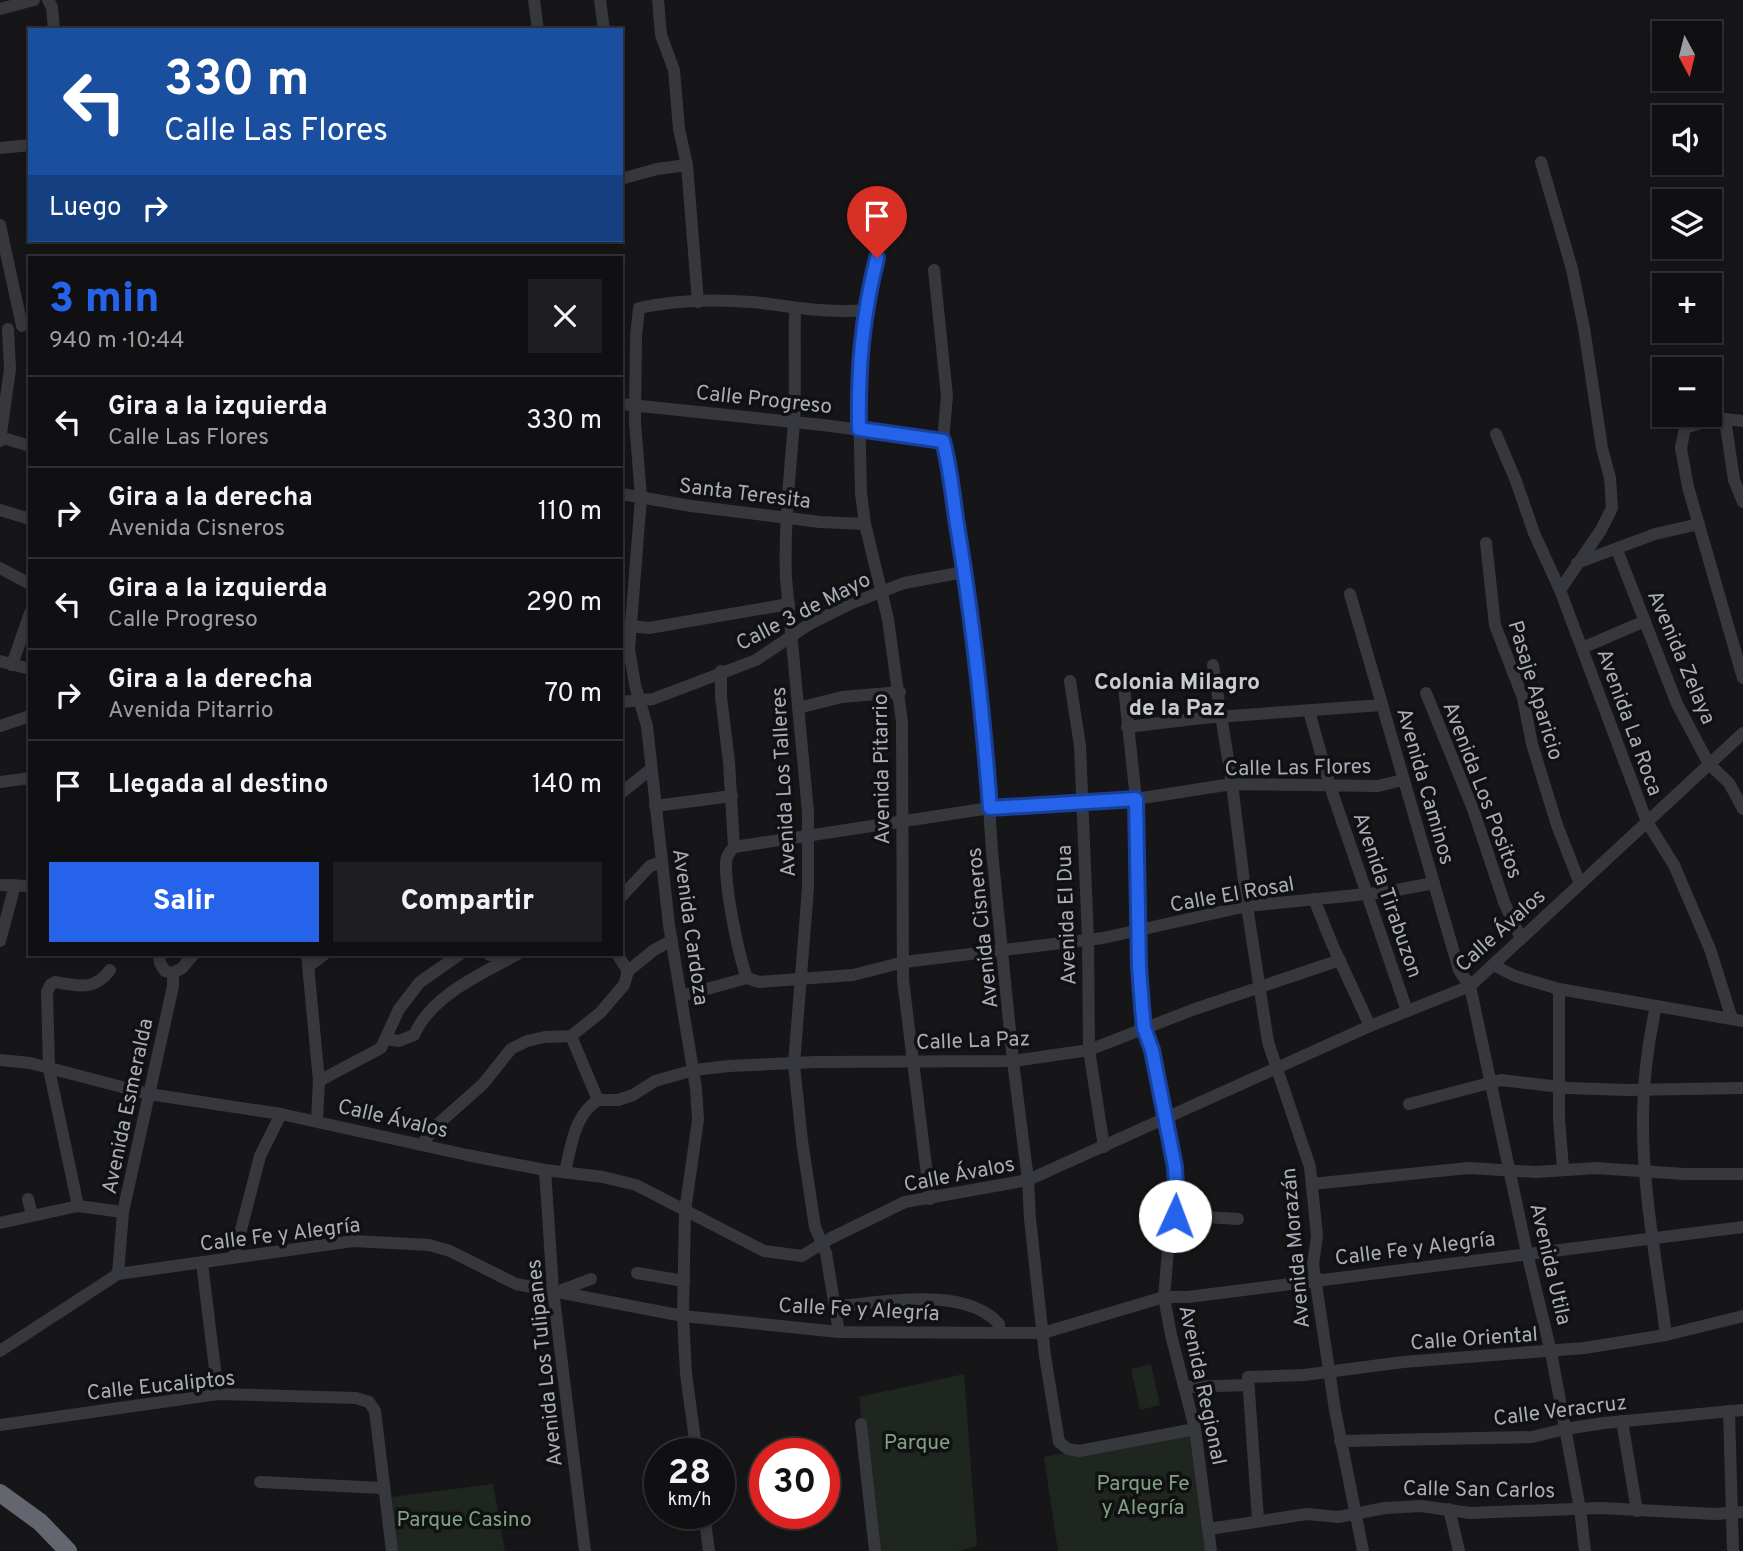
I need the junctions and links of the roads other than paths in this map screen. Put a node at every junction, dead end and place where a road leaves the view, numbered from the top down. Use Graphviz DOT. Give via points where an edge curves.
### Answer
graph roads {
  1 [pos="34,0"];
  2 [pos="48,0"];
  3 [pos="534,0"];
  4 [pos="600,0"];
  5 [pos="658,0"];
  6 [pos="0,9"];
  7 [pos="54,28"];
  8 [pos="538,28"];
  9 [pos="604,28"];
  10 [pos="28,145"];
  11 [pos="0,148"];
  12 [pos="1541,162"];
  13 [pos="687,165"];
  14 [pos="623,178"];
  15 [pos="1,230"];
  16 [pos="877,258"];
  17 [pos="934,271"];
  18 [pos="698,302"];
  19 [pos="795,309"];
  20 [pos="865,310"];
  21 [pos="15,327"];
  22 [pos="623,404"];
  23 [pos="636,405"];
  24 [pos="1725,419"];
  25 [pos="1743,421"];
  26 [pos="794,422"];
  27 [pos="859,429"];
  28 [pos="1496,434"];
  29 [pos="0,439"];
  30 [pos="943,441"];
  31 [pos="28,446"];
  32 [pos="623,494"];
  33 [pos="641,498"];
  34 [pos="1743,502"];
  35 [pos="0,510"];
  36 [pos="786,517"];
  37 [pos="28,518"];
  38 [pos="865,524"];
  39 [pos="1699,524"];
  40 [pos="1486,543"];
  41 [pos="1617,550"];
  42 [pos="1577,564"];
  43 [pos="0,568"];
  44 [pos="964,572"];
  45 [pos="28,583"];
  46 [pos="1560,590"];
  47 [pos="882,592"];
  48 [pos="1350,594"];
  49 [pos="789,604"];
  50 [pos="28,616"];
  51 [pos="1645,621"];
  52 [pos="626,626"];
  53 [pos="792,636"];
  54 [pos="1582,648"];
  55 [pos="6,663"];
  56 [pos="1213,665"];
  57 [pos="28,668"];
  58 [pos="721,671"];
  59 [pos="1743,678"];
  60 [pos="1070,681"];
  61 [pos="1124,687"];
  62 [pos="900,692"];
  63 [pos="1426,693"];
  64 [pos="639,701"];
  65 [pos="623,702"];
  66 [pos="1382,705"];
  67 [pos="798,708"];
  68 [pos="1309,711"];
  69 [pos="28,717"];
  70 [pos="1222,717"];
  71 [pos="0,726"];
  72 [pos="1127,727"];
  73 [pos="1743,733"];
  74 [pos="1709,764"];
  75 [pos="651,769"];
  76 [pos="28,778"];
  77 [pos="1403,780"];
  78 [pos="0,782"];
  79 [pos="1232,784"];
  80 [pos="1330,786"];
  81 [pos="623,791"];
  82 [pos="732,796"];
  83 [pos="1136,799"];
  84 [pos="1081,802"];
  85 [pos="654,806"];
  86 [pos="990,808"];
  87 [pos="1743,809"];
  88 [pos="901,821"];
  89 [pos="1647,822"];
  90 [pos="808,835"];
  91 [pos="734,847"];
  92 [pos="661,862"];
  93 [pos="1434,883"];
  94 [pos="1580,884"];
  95 [pos="0,885"];
  96 [pos="15,886"];
  97 [pos="28,886"];
  98 [pos="1366,893"];
  99 [pos="623,895"];
  100 [pos="1314,898"];
  101 [pos="1247,906"];
  102 [pos="1140,930"];
  103 [pos="1088,939"];
  104 [pos="1521,939"];
  105 [pos="672,940"];
  106 [pos="0,941"];
  107 [pos="1003,950"];
  108 [pos="159,956"];
  109 [pos="192,956"];
  110 [pos="457,956"];
  111 [pos="493,956"];
  112 [pos="514,956"];
  113 [pos="618,956"];
  114 [pos="308,960"];
  115 [pos="1340,960"];
  116 [pos="505,961"];
  117 [pos="904,962"];
  118 [pos="1493,965"];
  119 [pos="110,970"];
  120 [pos="628,971"];
  121 [pos="173,973"];
  122 [pos="747,978"];
  123 [pos="799,980"];
  124 [pos="1470,986"];
  125 [pos="1259,987"];
  126 [pos="1559,989"];
  127 [pos="681,996"];
  128 [pos="1656,1006"];
  129 [pos="1407,1011"];
  130 [pos="1737,1020"];
  131 [pos="1370,1026"];
  132 [pos="1144,1028"];
  133 [pos="571,1036"];
  134 [pos="386,1039"];
  135 [pos="1089,1050"];
  136 [pos="0,1060"];
  137 [pos="913,1061"];
  138 [pos="1013,1061"];
  139 [pos="794,1064"];
  140 [pos="1277,1068"];
  141 [pos="49,1069"];
  142 [pos="694,1070"];
  143 [pos="319,1081"];
  144 [pos="1489,1083"];
  145 [pos="1559,1087"];
  146 [pos="1743,1088"];
  147 [pos="1645,1090"];
  148 [pos="149,1094"];
  149 [pos="597,1097"];
  150 [pos="1409,1104"];
  151 [pos="281,1114"];
  152 [pos="1165,1117"];
  153 [pos="317,1121"];
  154 [pos="421,1145"];
  155 [pos="1104,1147"];
  156 [pos="1563,1168"];
  157 [pos="545,1170"];
  158 [pos="1510,1170"];
  159 [pos="1646,1171"];
  160 [pos="565,1172"];
  161 [pos="1743,1174"];
  162 [pos="1028,1180"];
  163 [pos="1312,1184"];
  164 [pos="28,1199"];
  165 [pos="930,1199"];
  166 [pos="78,1206"];
  167 [pos="685,1211"];
  168 [pos="123,1212"];
  169 [pos="32,1215"];
  170 [pos="1175,1216"];
  171 [pos="1238,1219"];
  172 [pos="0,1223"];
  173 [pos="1743,1227"];
  174 [pos="1654,1239"];
  175 [pos="822,1244"];
  176 [pos="1527,1253"];
  177 [pos="234,1257"];
  178 [pos="202,1263"];
  179 [pos="637,1273"];
  180 [pos="118,1274"];
  181 [pos="591,1279"];
  182 [pos="1315,1280"];
  183 [pos="684,1281"];
  184 [pos="557,1290"];
  185 [pos="1164,1297"];
  186 [pos="836,1306"];
  187 [pos="683,1316"];
  188 [pos="1743,1317"];
  189 [pos="839,1332"];
  190 [pos="999,1333"];
  191 [pos="1043,1333"];
  192 [pos="1666,1335"];
  193 [pos="0,1351"];
  194 [pos="1551,1352"];
  195 [pos="1329,1372"];
  196 [pos="1248,1381"];
  197 [pos="1184,1387"];
  198 [pos="218,1394"];
  199 [pos="1743,1410"];
  200 [pos="1729,1411"];
  201 [pos="1622,1421"];
  202 [pos="861,1424"];
  203 [pos="0,1425"];
  204 [pos="1195,1429"];
  205 [pos="1565,1429"];
  206 [pos="695,1438"];
  207 [pos="1340,1441"];
  208 [pos="260,1482"];
  209 [pos="383,1488"];
  210 [pos="0,1493"];
  211 [pos="1448,1509"];
  212 [pos="1580,1509"];
  213 [pos="1637,1511"];
  214 [pos="1737,1513"];
  215 [pos="1355,1514"];
  216 [pos="1258,1520"];
  217 [pos="707,1529"];
  218 [pos="1209,1529"];
  219 [pos="68,1551"];
  220 [pos="392,1551"];
  221 [pos="585,1551"];
  222 [pos="709,1551"];
  223 [pos="875,1551"];
  224 [pos="1211,1551"];
  225 [pos="1363,1551"];
  226 [pos="1459,1551"];
  227 [pos="1584,1551"];
  228 [pos="1733,1551"];
  1 -- 6 [label="street"];
  2 -- 7 [label="street"];
  3 -- 8 [label="street"];
  4 -- 9 [label="street"];
  5 -- 13 [label="street" via="661,35 674,70"];
  10 -- 11 [label="street"];
  12 -- 42 [label="street" via="1572,269 1610,478 1612,509"];
  13 -- 14 [label="street"];
  13 -- 18 [label="street"];
  15 -- 21 [label="street"];
  16 -- 20 [label="street, Avenida Pitarrio"];
  17 -- 30 [label="street, Avenida Cisneros" via="947,396"];
  18 -- 19 [label="street" via="751,302"];
  18 -- 23 [label="street, Avenida Cardoza" via="673,301 639,308"];
  19 -- 20 [label="street"];
  19 -- 26 [label="street, Avenida Los Talleres"];
  20 -- 27 [label="street, Avenida Pitarrio"];
  21 -- 29 [label="street"];
  22 -- 23 [label="street, Calle Progreso"];
  23 -- 26 [label="street, Calle Progreso"];
  23 -- 33 [label="street, Avenida Cardoza"];
  24 -- 25 [label="street"];
  24 -- 34 [label="street" via="1734,480"];
  24 -- 39 [label="street" via="1685,428 1681,448"];
  26 -- 27 [label="street, Calle Progreso"];
  26 -- 36 [label="street, Avenida Los Talleres"];
  27 -- 30 [label="street, Calle Progreso"];
  27 -- 38 [label="street, Avenida Pitarrio"];
  28 -- 46 [label="street, Avenida La Roca"];
  29 -- 31 [label="street"];
  30 -- 44 [label="street, Avenida Cisneros"];
  32 -- 33 [label="street, Santa Teresita"];
  33 -- 36 [label="street, Santa Teresita"];
  33 -- 52 [label="street, Avenida Cardoza"];
  35 -- 37 [label="street"];
  36 -- 38 [label="street, Santa Teresita"];
  36 -- 49 [label="street, Avenida Los Talleres"];
  38 -- 47 [label="street, Avenida Pitarrio"];
  39 -- 41 [label="street" via="1655,534"];
  39 -- 59 [label="street"];
  40 -- 94 [label="street, Pasaje Aparicio" via="1495,625 1523,698 1532,744"];
  41 -- 42 [label="street"];
  41 -- 51 [label="street, Avenida Zelaya"];
  42 -- 46 [label="street"];
  43 -- 45 [label="street"];
  44 -- 47 [label="street, Calle 3 de Mayo" via="904,583"];
  44 -- 86 [label="street, Avenida Cisneros"];
  46 -- 54 [label="street, Avenida La Roca"];
  47 -- 53 [label="street, Calle 3 de Mayo"];
  47 -- 62 [label="street, Avenida Pitarrio"];
  48 -- 66 [label="street, Avenida Caminos"];
  49 -- 52 [label="street" via="649,628"];
  49 -- 53 [label="street, Avenida Los Talleres"];
  50 -- 55 [label="street"];
  51 -- 54 [label="street"];
  51 -- 74 [label="street, Avenida Zelaya" via="1677,704"];
  52 -- 64 [label="street, Avenida Cardoza"];
  53 -- 58 [label="street, Calle 3 de Mayo" via="756,660"];
  53 -- 67 [label="street, Avenida Los Talleres"];
  54 -- 89 [label="street, Avenida La Roca"];
  55 -- 57 [label="street"];
  56 -- 70 [label="street, Avenida Morazán"];
  58 -- 64 [label="street, Calle 3 de Mayo"];
  58 -- 82 [label="street"];
  60 -- 84 [label="street, Avenida El Dua" via="1080,746"];
  61 -- 72 [label="street, Avenida Regional"];
  62 -- 67 [label="street" via="842,697"];
  62 -- 88 [label="street, Avenida Pitarrio"];
  63 -- 104 [label="street, Avenida Los Positos"];
  64 -- 65 [label="street, Calle 3 de Mayo"];
  64 -- 75 [label="street, Avenida Cardoza" via="647,726"];
  66 -- 68 [label="street"];
  66 -- 77 [label="street, Avenida Caminos"];
  67 -- 90 [label="street, Avenida Los Talleres"];
  68 -- 70 [label="street"];
  68 -- 80 [label="street, Avenida Tirabuzon"];
  69 -- 71 [label="street"];
  70 -- 72 [label="street"];
  70 -- 79 [label="street, Avenida Morazán"];
  72 -- 83 [label="street, Avenida Regional"];
  73 -- 74 [label="street, Calle Ávalos"];
  74 -- 87 [label="street, Avenida Zelaya" via="1728,783"];
  74 -- 89 [label="street, Calle Ávalos"];
  75 -- 81 [label="street"];
  75 -- 85 [label="street, Avenida Cardoza"];
  76 -- 78 [label="street"];
  77 -- 80 [label="street, Calle Las Flores" via="1378,786"];
  77 -- 93 [label="street, Avenida Caminos"];
  79 -- 80 [label="street, Calle Las Flores"];
  79 -- 83 [label="street, Calle Las Flores"];
  79 -- 101 [label="street, Avenida Morazán"];
  80 -- 98 [label="street, Avenida Tirabuzon"];
  82 -- 85 [label="street"];
  82 -- 91 [label="street"];
  83 -- 84 [label="street, Calle Las Flores"];
  83 -- 102 [label="street, Avenida Regional"];
  84 -- 86 [label="street, Calle Las Flores"];
  84 -- 103 [label="street, Avenida El Dua"];
  85 -- 92 [label="street, Avenida Cardoza"];
  86 -- 88 [label="street, Calle Las Flores"];
  86 -- 107 [label="street, Avenida Cisneros"];
  88 -- 90 [label="street, Calle Las Flores"];
  88 -- 117 [label="street, Avenida Pitarrio"];
  89 -- 94 [label="street, Calle Ávalos"];
  89 -- 130 [label="street, Avenida La Roca" via="1674,865"];
  90 -- 91 [label="street, Calle Las Flores"];
  90 -- 123 [label="street, Avenida Los Talleres"];
  91 -- 122 [label="street" via="725,864"];
  92 -- 99 [label="street" via="650,866"];
  92 -- 105 [label="street, Avenida Cardoza"];
  93 -- 98 [label="street, Calle El Rosal"];
  93 -- 124 [label="street, Avenida Caminos" via="1459,970"];
  94 -- 104 [label="street, Calle Ávalos"];
  95 -- 96 [label="street"];
  96 -- 97 [label="street"];
  96 -- 106 [label="street"];
  98 -- 100 [label="street, Calle El Rosal"];
  98 -- 129 [label="street, Avenida Tirabuzon"];
  100 -- 101 [label="street, Calle El Rosal"];
  100 -- 115 [label="street"];
  101 -- 102 [label="street, Calle El Rosal"];
  101 -- 125 [label="street, Avenida Morazán"];
  102 -- 103 [label="street, Calle El Rosal"];
  102 -- 132 [label="street, Avenida Regional"];
  103 -- 107 [label="street, Calle El Rosal"];
  103 -- 135 [label="street, Avenida El Dua"];
  104 -- 118 [label="street, Calle Ávalos"];
  105 -- 120 [label="street"];
  105 -- 127 [label="street, Avenida Cardoza"];
  107 -- 117 [label="street, Calle El Rosal"];
  107 -- 138 [label="street, Avenida Cisneros"];
  108 -- 121 [label="street" via="165,971"];
  109 -- 121 [label="street"];
  110 -- 134 [label="street" via="420,982 399,1009"];
  111 -- 116 [label="street"];
  112 -- 116 [label="street"];
  113 -- 120 [label="street"];
  114 -- 143 [label="street"];
  115 -- 125 [label="street, Calle La Paz"];
  115 -- 131 [label="street"];
  116 -- 134 [label="street" via="440,1001 418,1024 414,1035 400,1041"];
  117 -- 123 [label="street, Calle El Rosal" via="853,975"];
  117 -- 137 [label="street, Avenida Pitarrio"];
  118 -- 124 [label="street, Calle Ávalos"];
  118 -- 126 [label="street"];
  119 -- 141 [label="street" via="93,985 51,984 47,992"];
  120 -- 133 [label="street" via="624,985 600,1013"];
  121 -- 148 [label="street, Avenida Esmeralda"];
  122 -- 123 [label="street, Calle El Rosal" via="759,982"];
  122 -- 127 [label="street"];
  123 -- 139 [label="street, Avenida Los Talleres"];
  124 -- 129 [label="street, Calle Ávalos"];
  124 -- 144 [label="street, Avenida Utila"];
  125 -- 132 [label="street, Calle La Paz"];
  125 -- 140 [label="street, Avenida Morazán"];
  126 -- 128 [label="street"];
  126 -- 145 [label="street"];
  127 -- 142 [label="street, Avenida Cardoza"];
  128 -- 130 [label="street"];
  128 -- 147 [label="street"];
  129 -- 131 [label="street, Calle Ávalos"];
  131 -- 140 [label="street, Calle Ávalos"];
  132 -- 135 [label="street, Calle La Paz"];
  132 -- 152 [label="street, Avenida Regional"];
  133 -- 149 [label="street"];
  133 -- 154 [label="street" via="545,1037 511,1049 483,1084"];
  134 -- 143 [label="street" via="381,1048"];
  135 -- 138 [label="street, Calle La Paz"];
  135 -- 155 [label="street, Avenida El Dua"];
  136 -- 141 [label="street, Calle Ávalos"];
  137 -- 138 [label="street, Calle La Paz"];
  137 -- 139 [label="street, Calle La Paz"];
  137 -- 165 [label="street, Avenida Pitarrio"];
  138 -- 162 [label="street, Avenida Cisneros"];
  139 -- 142 [label="street, Calle La Paz"];
  139 -- 175 [label="street, Avenida Los Talleres" via="815,1227"];
  140 -- 152 [label="street, Calle Ávalos"];
  140 -- 163 [label="street, Avenida Morazán"];
  141 -- 148 [label="street, Calle Ávalos"];
  141 -- 166 [label="street"];
  142 -- 149 [label="street, Calle La Paz" via="655,1081 618,1100"];
  142 -- 167 [label="street, Avenida Cardoza" via="698,1120"];
  143 -- 153 [label="street"];
  144 -- 145 [label="street" via="1501,1080"];
  144 -- 150 [label="street"];
  144 -- 158 [label="street, Avenida Utila"];
  145 -- 147 [label="street"];
  145 -- 156 [label="street"];
  146 -- 147 [label="street"];
  147 -- 159 [label="street"];
  148 -- 151 [label="street, Calle Ávalos"];
  148 -- 168 [label="street, Avenida Esmeralda"];
  149 -- 160 [label="street" via="578,1125"];
  151 -- 153 [label="street, Calle Ávalos"];
  151 -- 177 [label="street" via="260,1156"];
  152 -- 155 [label="street, Calle Ávalos"];
  152 -- 170 [label="street, Avenida Regional" via="1175,1167"];
  153 -- 154 [label="street, Calle Ávalos"];
  154 -- 157 [label="street, Calle Ávalos"];
  155 -- 162 [label="street, Calle Ávalos"];
  156 -- 158 [label="street"];
  156 -- 159 [label="street"];
  157 -- 160 [label="street, Calle Ávalos"];
  157 -- 184 [label="street, Avenida Los Tulipanes"];
  158 -- 163 [label="street" via="1468,1168"];
  158 -- 176 [label="street, Avenida Utila"];
  159 -- 161 [label="street"];
  159 -- 174 [label="street"];
  160 -- 167 [label="street, Calle Ávalos" via="636,1185"];
  162 -- 165 [label="street, Calle Ávalos"];
  162 -- 191 [label="street, Avenida Cisneros"];
  163 -- 182 [label="street, Avenida Morazán"];
  164 -- 169 [label="street"];
  165 -- 175 [label="street, Calle Ávalos" via="905,1202"];
  166 -- 168 [label="street"];
  166 -- 169 [label="street"];
  167 -- 175 [label="street, Calle Ávalos" via="764,1251 802,1256"];
  167 -- 183 [label="street, Avenida Cardoza"];
  168 -- 180 [label="street, Avenida Esmeralda"];
  169 -- 172 [label="street"];
  170 -- 171 [label="street"];
  170 -- 185 [label="street, Avenida Regional"];
  173 -- 174 [label="street, Calle Fe y Alegría"];
  174 -- 176 [label="street, Calle Fe y Alegría"];
  174 -- 192 [label="street"];
  175 -- 186 [label="street, Avenida Los Talleres"];
  176 -- 182 [label="street, Calle Fe y Alegría"];
  176 -- 194 [label="street, Avenida Utila"];
  177 -- 178 [label="street, Calle Fe y Alegría"];
  177 -- 184 [label="street, Calle Fe y Alegría" via="353,1241 429,1245 516,1284"];
  178 -- 180 [label="street, Calle Fe y Alegría"];
  178 -- 198 [label="street"];
  179 -- 183 [label="street"];
  180 -- 193 [label="street, Calle Fe y Alegría"];
  181 -- 184 [label="street"];
  182 -- 185 [label="street, Calle Fe y Alegría"];
  182 -- 195 [label="street, Avenida Morazán"];
  183 -- 187 [label="street, Avenida Cardoza"];
  184 -- 187 [label="street, Calle Fe y Alegría"];
  184 -- 221 [label="street, Avenida Los Tulipanes"];
  185 -- 191 [label="street, Calle Fe y Alegría"];
  185 -- 197 [label="street, Avenida Regional"];
  186 -- 189 [label="street, Avenida Los Talleres"];
  186 -- 190 [label="street" via="957,1302 990,1314 999,1324"];
  187 -- 189 [label="street, Calle Fe y Alegría"];
  187 -- 206 [label="street, Avenida Cardoza"];
  188 -- 192 [label="street, Calle Oriental"];
  189 -- 190 [label="street, Calle Fe y Alegría"];
  190 -- 191 [label="street, Calle Fe y Alegría"];
  191 -- 204 [label="street, Avenida Cisneros" via="1059,1442 1068,1449 1079,1451"];
  192 -- 194 [label="street, Calle Oriental"];
  194 -- 195 [label="street, Calle Oriental"];
  194 -- 205 [label="street, Avenida Utila"];
  195 -- 196 [label="street, Calle Oriental"];
  195 -- 207 [label="street, Avenida Morazán"];
  196 -- 197 [label="street, Calle Oriental"];
  196 -- 216 [label="street"];
  197 -- 204 [label="street, Avenida Regional"];
  198 -- 203 [label="street, Calle Eucaliptos"];
  198 -- 209 [label="street, Calle Eucaliptos" via="369,1402 375,1411"];
  199 -- 200 [label="street, Calle Veracruz"];
  200 -- 201 [label="street, Calle Veracruz"];
  200 -- 214 [label="street"];
  201 -- 205 [label="street, Calle Veracruz"];
  201 -- 213 [label="street"];
  202 -- 223 [label="street"];
  204 -- 218 [label="street, Avenida Regional"];
  205 -- 207 [label="street, Calle Veracruz" via="1532,1437"];
  205 -- 212 [label="street, Avenida Utila"];
  207 -- 215 [label="street, Avenida Morazán"];
  208 -- 209 [label="street"];
  209 -- 220 [label="street"];
  210 -- 219 [label="highway" via="40,1522"];
  211 -- 212 [label="street, Calle San Carlos" via="1470,1513"];
  211 -- 215 [label="street, Calle San Carlos" via="1421,1506"];
  211 -- 226 [label="street"];
  212 -- 213 [label="street, Calle San Carlos"];
  212 -- 227 [label="street, Avenida Utila"];
  213 -- 214 [label="street, Calle San Carlos"];
  214 -- 228 [label="street"];
  215 -- 216 [label="street, Calle San Carlos"];
  215 -- 225 [label="street, Avenida Morazán"];
  216 -- 218 [label="street, Calle San Carlos"];
  217 -- 222 [label="street"];
  218 -- 224 [label="street, Avenida Regional"];
}
